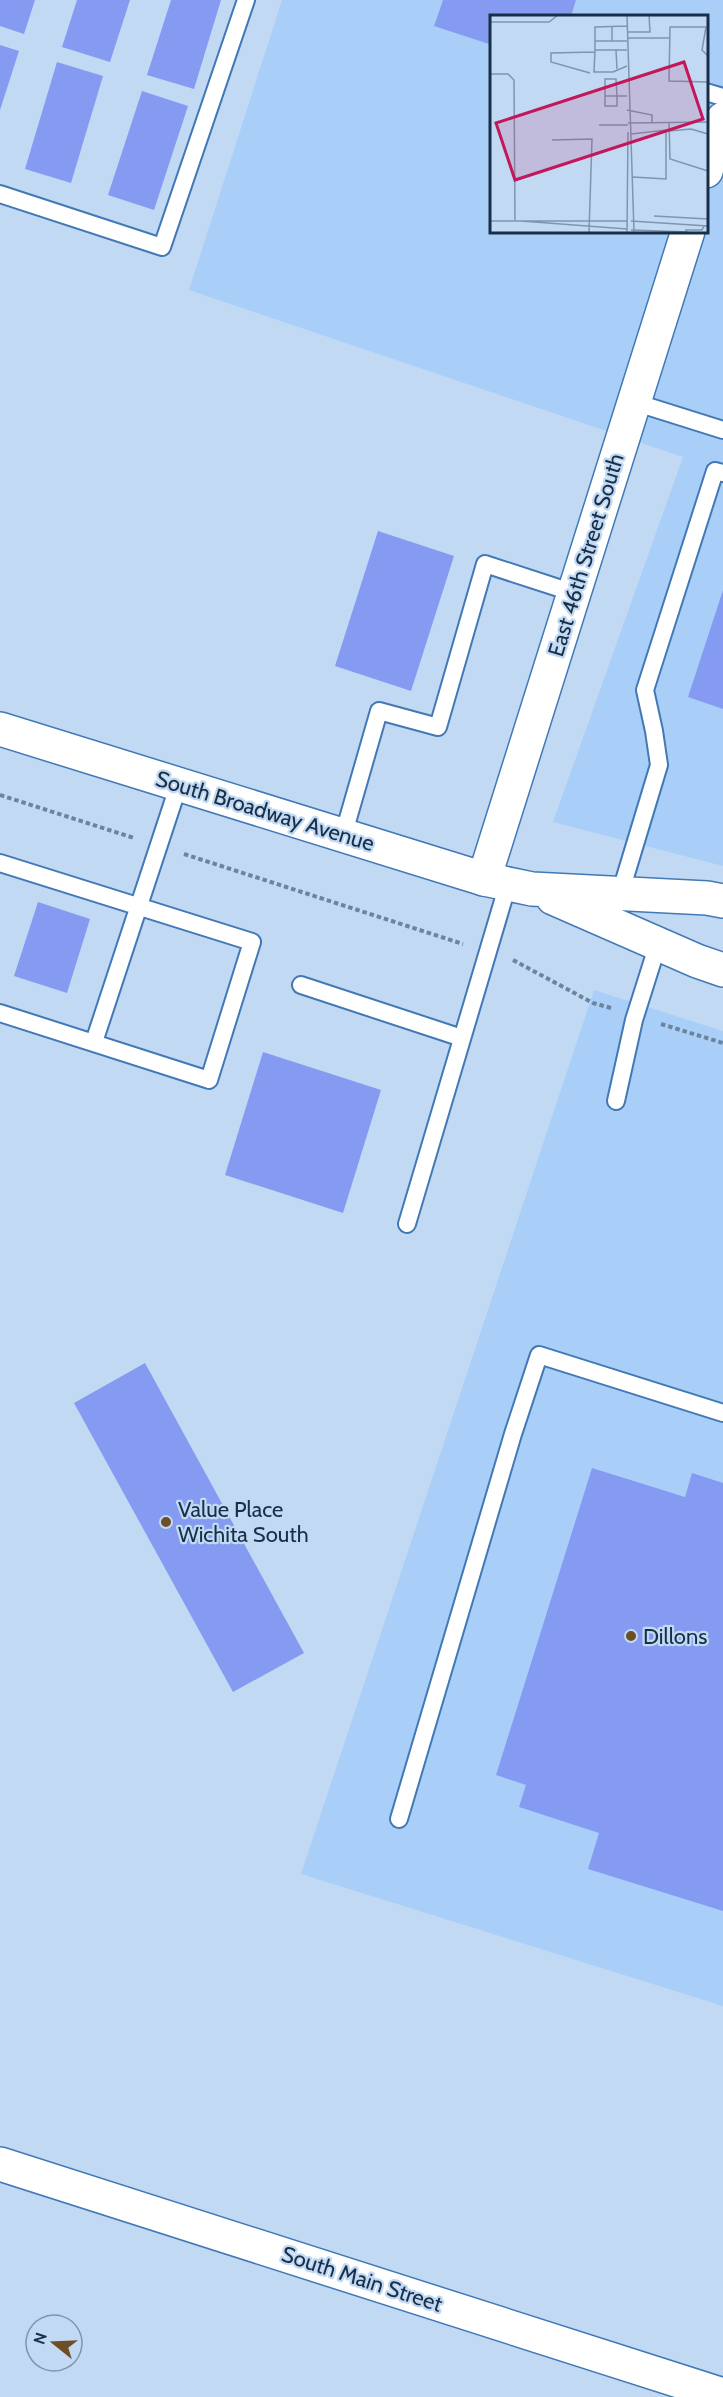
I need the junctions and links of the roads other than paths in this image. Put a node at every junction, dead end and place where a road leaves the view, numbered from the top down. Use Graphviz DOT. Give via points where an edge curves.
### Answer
graph roads {
  1 [pos="246,0"];
  2 [pos="708,93"];
  3 [pos="723,97"];
  4 [pos="723,119"];
  5 [pos="708,165"];
  6 [pos="0,194"];
  7 [pos="688,232"];
  8 [pos="634,402"];
  9 [pos="723,430"];
  10 [pos="723,473"];
  11 [pos="574,593"];
  12 [pos="0,729"];
  13 [pos="179,784"];
  14 [pos="343,836"];
  15 [pos="0,863"];
  16 [pos="508,884"];
  17 [pos="620,894"];
  18 [pos="723,902"];
  19 [pos="139,907"];
  20 [pos="658,944"];
  21 [pos="723,970"];
  22 [pos="301,985"];
  23 [pos="0,1013"];
  24 [pos="462,1038"];
  25 [pos="94,1042"];
  26 [pos="616,1101"];
  27 [pos="407,1224"];
  28 [pos="723,1413"];
  29 [pos="399,1818"];
  30 [pos="0,2164"];
  31 [pos="723,2396"];
  1 -- 6 [label="lane" via="162,247"];
  2 -- 3 [label="lane"];
  4 -- 5 [label="street"];
  7 -- 8 [label="street, East 46th Street South"];
  8 -- 9 [label="lane"];
  8 -- 11 [label="street, East 46th Street South"];
  10 -- 17 [label="lane" via="715,471 645,690 658,765"];
  11 -- 14 [label="lane" via="485,564 438,727 379,711"];
  11 -- 16 [label="street, East 46th Street South"];
  12 -- 13 [label="street, South Broadway Avenue"];
  13 -- 14 [label="street, South Broadway Avenue"];
  13 -- 19 [label="lane"];
  14 -- 16 [label="street, South Broadway Avenue"];
  15 -- 19 [label="lane"];
  16 -- 17 [label="street, South Broadway Avenue"];
  16 -- 20 [label="street, South Broadway Avenue"];
  16 -- 24 [label="lane"];
  17 -- 18 [label="street, South Broadway Avenue"];
  19 -- 25 [label="lane"];
  19 -- 25 [label="lane" via="252,942 209,1080"];
  20 -- 21 [label="street, South Broadway Avenue"];
  20 -- 26 [label="lane"];
  22 -- 24 [label="lane"];
  23 -- 25 [label="lane"];
  24 -- 27 [label="lane"];
  28 -- 29 [label="lane" via="539,1355"];
  30 -- 31 [label="street, South Main Street"];
}
